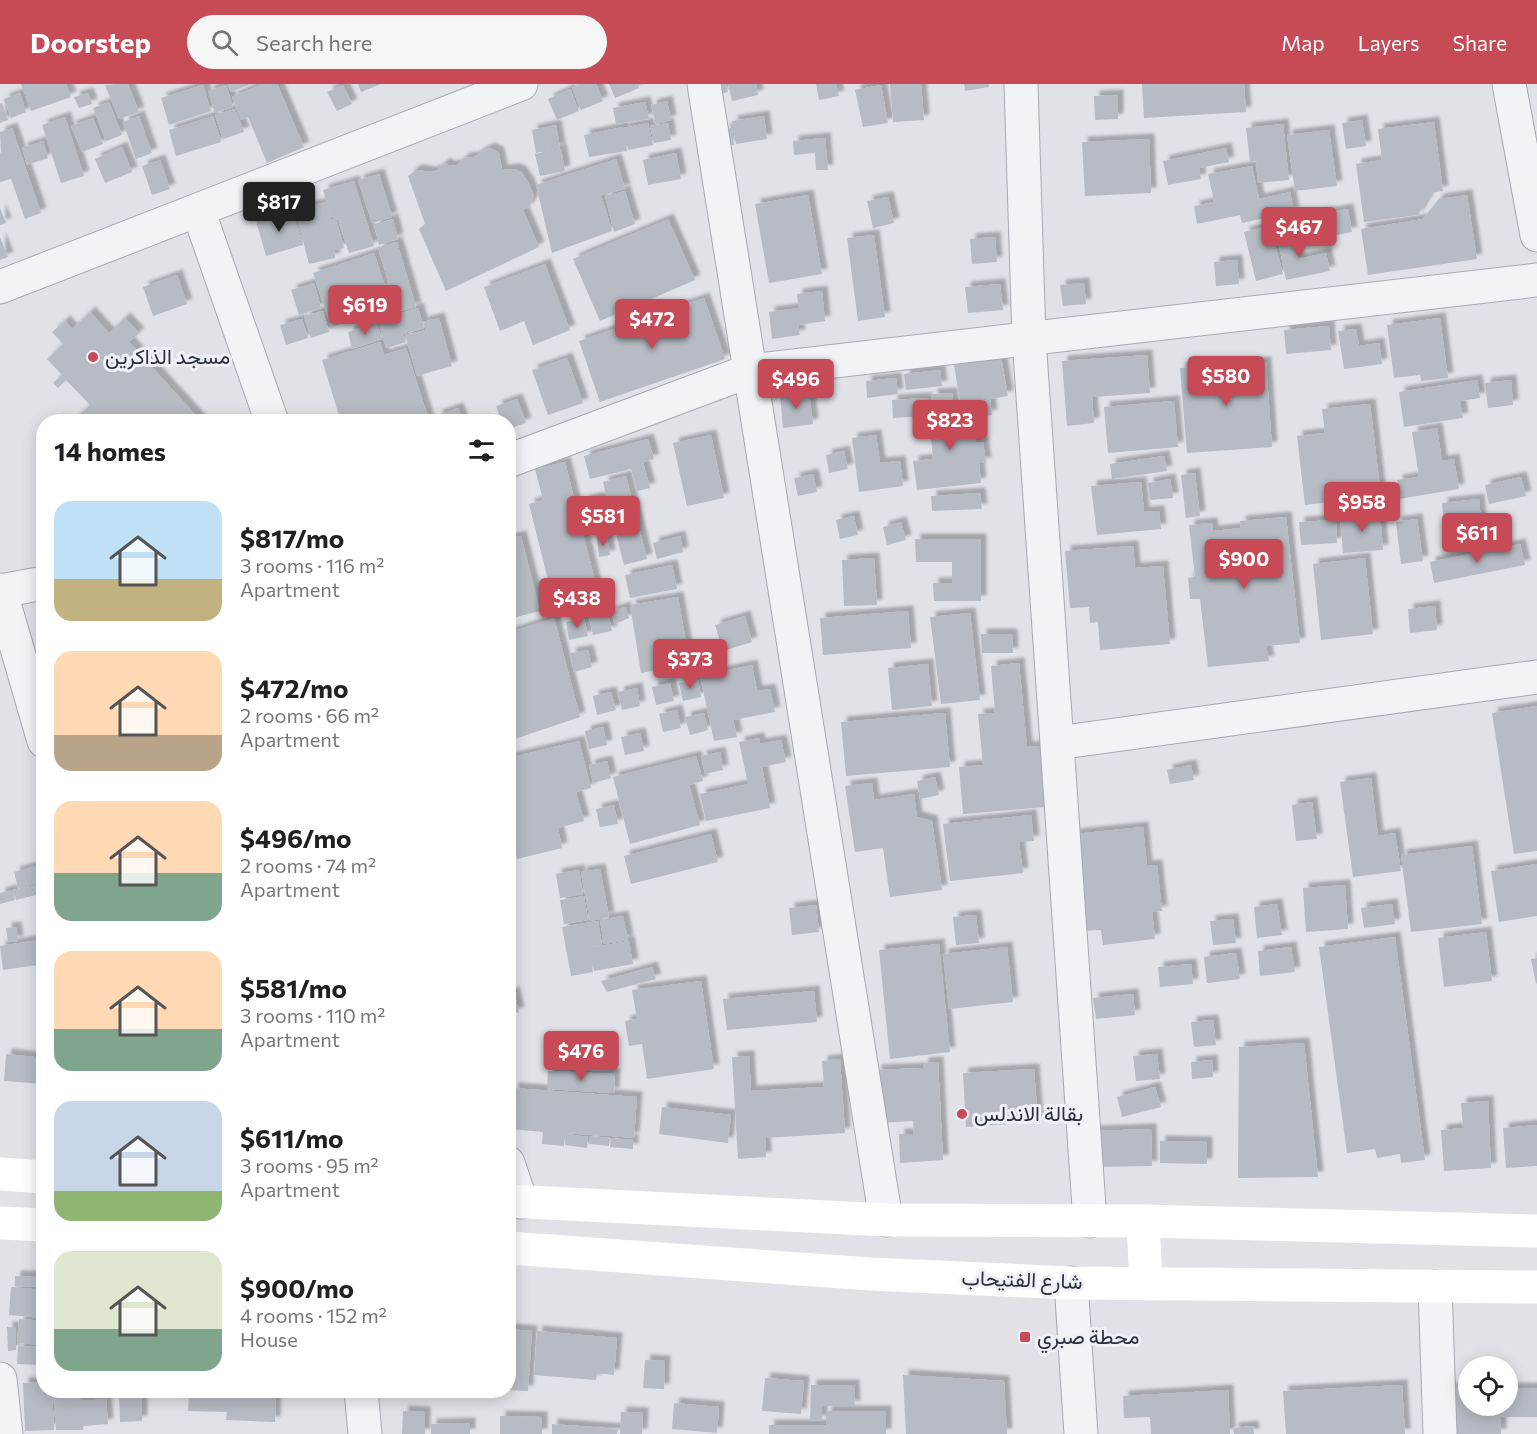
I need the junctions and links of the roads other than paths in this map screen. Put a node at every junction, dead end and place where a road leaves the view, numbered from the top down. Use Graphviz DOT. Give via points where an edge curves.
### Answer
graph roads {
  1 [pos="520,84"];
  2 [pos="704,84"];
  3 [pos="1021,84"];
  4 [pos="1509,84"];
  5 [pos="198,210"];
  6 [pos="1537,235"];
  7 [pos="1537,280"];
  8 [pos="0,287"];
  9 [pos="1029,339"];
  10 [pos="749,370"];
  11 [pos="269,414"];
  12 [pos="516,458"];
  13 [pos="36,584"];
  14 [pos="0,590"];
  15 [pos="1537,677"];
  16 [pos="36,714"];
  17 [pos="1058,743"];
  18 [pos="0,1174"];
  19 [pos="36,1176"];
  20 [pos="516,1202"];
  21 [pos="886,1220"];
  22 [pos="1090,1221"];
  23 [pos="1143,1221"];
  24 [pos="0,1223"];
  25 [pos="36,1225"];
  26 [pos="1537,1231"];
  27 [pos="516,1249"];
  28 [pos="1071,1283"];
  29 [pos="1146,1284"];
  30 [pos="1435,1287"];
  31 [pos="1537,1287"];
  32 [pos="0,1379"];
  33 [pos="362,1398"];
  34 [pos="6,1434"];
  35 [pos="365,1434"];
  36 [pos="1081,1434"];
  37 [pos="1440,1434"];
  1 -- 5 [label="street"];
  2 -- 10 [label="street"];
  3 -- 9 [label="street"];
  4 -- 6 [label="street"];
  5 -- 8 [label="street"];
  5 -- 11 [label="street"];
  7 -- 9 [label="street"];
  9 -- 10 [label="street"];
  9 -- 17 [label="street"];
  10 -- 12 [label="street"];
  10 -- 21 [label="street"];
  13 -- 14 [label="street"];
  14 -- 16 [label="street"];
  15 -- 17 [label="street"];
  17 -- 22 [label="street"];
  18 -- 19 [label="main road"];
  20 -- 21 [label="main road"];
  21 -- 22 [label="main road"];
  22 -- 23 [label="main road"];
  23 -- 26 [label="main road"];
  23 -- 29 [label="main road"];
  24 -- 25 [label="main road"];
  27 -- 28 [label="main road, شارع الفتيحاب" via="871,1274"];
  28 -- 29 [label="main road, شارع الفتيحاب"];
  28 -- 36 [label="street"];
  29 -- 30 [label="main road, شارع الفتيحاب"];
  30 -- 31 [label="main road, شارع الفتيحاب"];
  30 -- 37 [label="street"];
  32 -- 34 [label="street"];
  33 -- 35 [label="street"];
}
